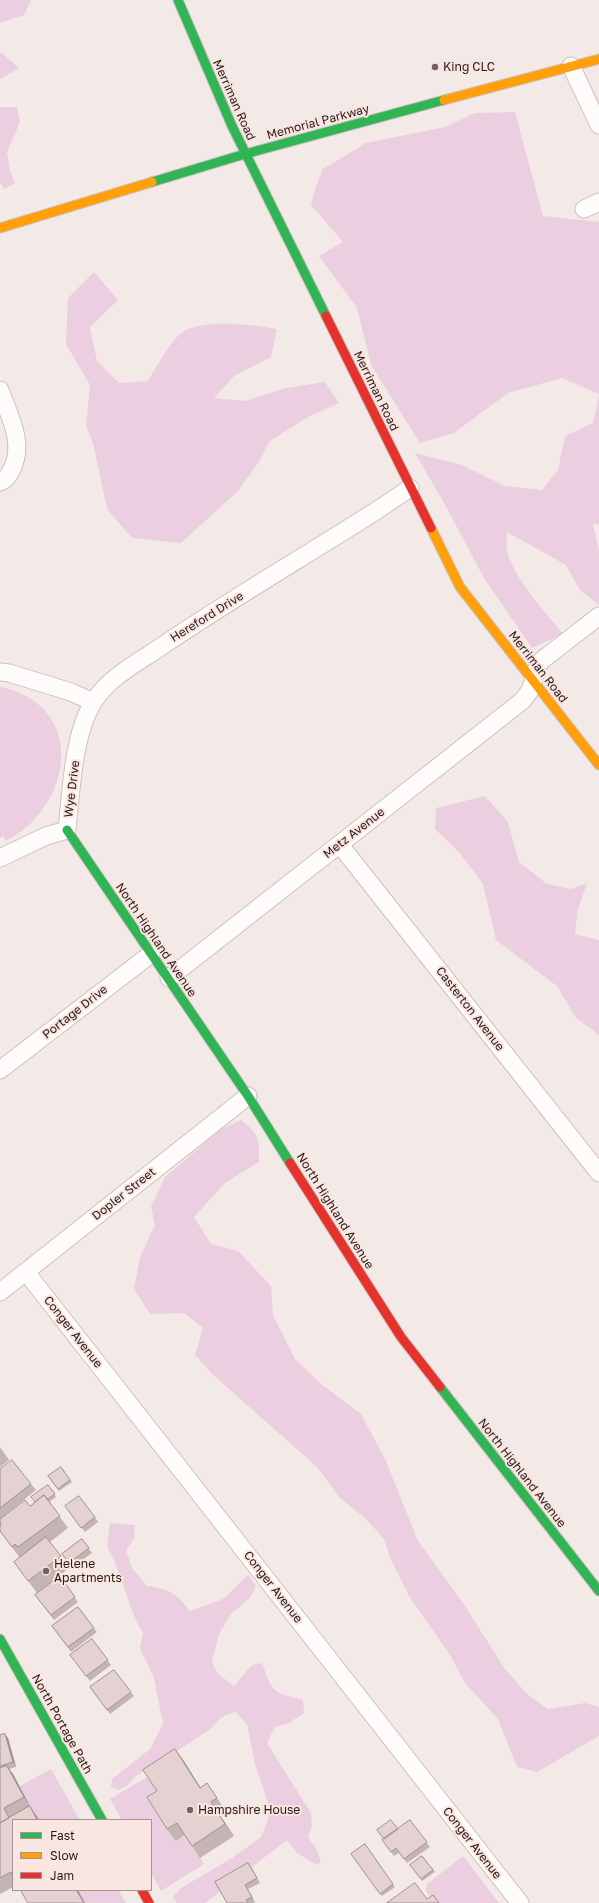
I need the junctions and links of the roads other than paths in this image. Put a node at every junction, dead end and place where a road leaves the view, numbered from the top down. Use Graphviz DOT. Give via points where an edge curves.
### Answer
graph roads {
  1 [pos="178,0"];
  2 [pos="599,59"];
  3 [pos="571,66"];
  4 [pos="599,125"];
  5 [pos="245,154"];
  6 [pos="0,228"];
  7 [pos="0,390"];
  8 [pos="0,482"];
  9 [pos="410,488"];
  10 [pos="599,616"];
  11 [pos="0,672"];
  12 [pos="534,682"];
  13 [pos="94,702"];
  14 [pos="599,765"];
  15 [pos="67,830"];
  16 [pos="340,845"];
  17 [pos="0,858"];
  18 [pos="150,954"];
  19 [pos="169,978"];
  20 [pos="0,1070"];
  21 [pos="248,1096"];
  22 [pos="599,1173"];
  23 [pos="26,1272"];
  24 [pos="0,1292"];
  25 [pos="599,1592"];
  26 [pos="1,1644"];
  27 [pos="101,1819"];
  28 [pos="143,1891"];
  29 [pos="149,1903"];
  30 [pos="520,1903"];
  1 -- 5 [label="main road, Merriman Road"];
  2 -- 3 [label="main road, Memorial Parkway"];
  3 -- 4 [label="street"];
  3 -- 5 [label="main road, Memorial Parkway"];
  5 -- 6 [label="main road, Memorial Parkway"];
  5 -- 9 [label="main road, Merriman Road"];
  7 -- 8 [label="street" via="16,433 18,449 7,478"];
  9 -- 12 [label="main road, Merriman Road" via="460,587"];
  9 -- 13 [label="street, Hereford Drive" via="118,676"];
  10 -- 12 [label="street, Metz Avenue" via="541,661 534,671"];
  11 -- 13 [label="street" via="71,692"];
  12 -- 14 [label="main road, Merriman Road"];
  12 -- 16 [label="street, Metz Avenue" via="522,701"];
  13 -- 15 [label="street, Wye Drive" via="85,719 79,743"];
  15 -- 17 [label="street, Wye Drive" via="46,836"];
  15 -- 18 [label="main road, North Highland Avenue"];
  16 -- 19 [label="street, Metz Avenue"];
  16 -- 22 [label="street, Casterton Avenue"];
  18 -- 19 [label="main road, North Highland Avenue"];
  18 -- 20 [label="street, Portage Drive"];
  19 -- 21 [label="main road, North Highland Avenue"];
  21 -- 23 [label="street, Dopler Street"];
  21 -- 25 [label="main road, North Highland Avenue" via="400,1338"];
  23 -- 24 [label="street, Dopler Street"];
  23 -- 30 [label="street, Conger Avenue"];
  26 -- 27 [label="main road, North Portage Path"];
  28 -- 29 [label="main road"];
}
